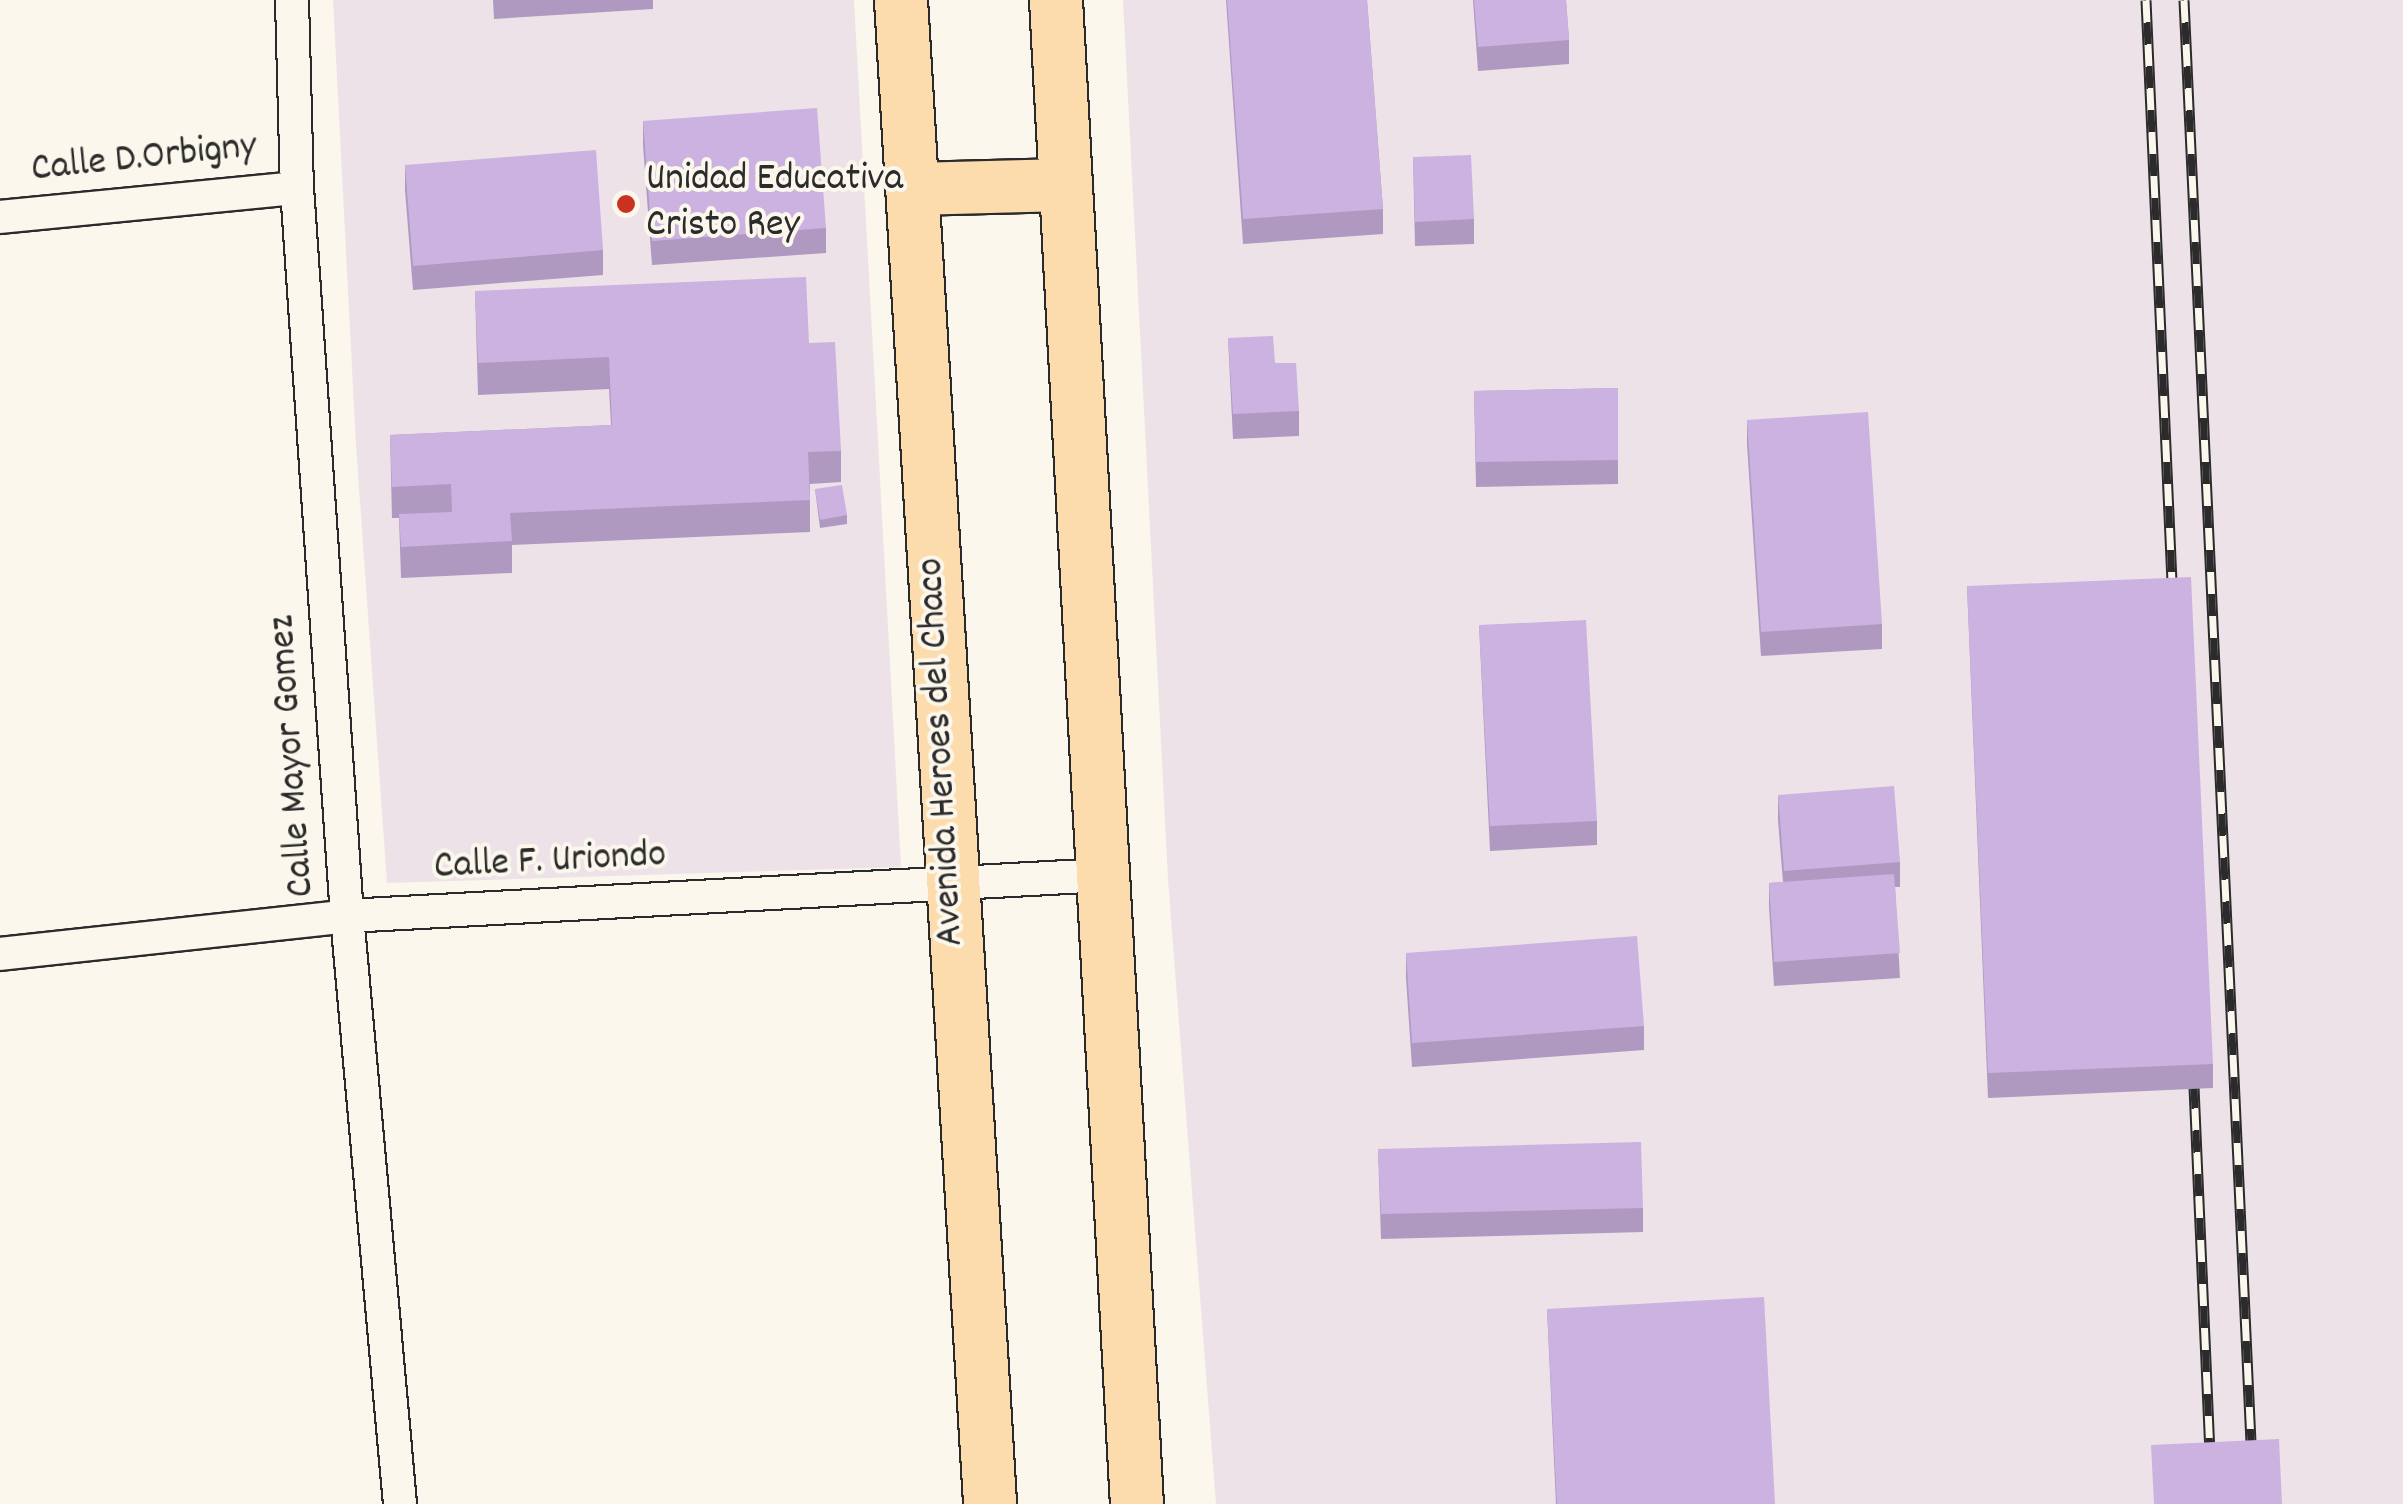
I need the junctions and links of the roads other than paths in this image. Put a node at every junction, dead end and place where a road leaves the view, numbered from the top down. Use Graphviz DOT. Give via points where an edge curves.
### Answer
graph roads {
  1 [pos="292,0"];
  2 [pos="901,0"];
  3 [pos="1056,0"];
  4 [pos="1066,184"];
  5 [pos="297,188"];
  6 [pos="912,189"];
  7 [pos="0,217"];
  8 [pos="1105,875"];
  9 [pos="950,884"];
  10 [pos="347,916"];
  11 [pos="0,954"];
  12 [pos="400,1504"];
  13 [pos="990,1504"];
  14 [pos="1136,1504"];
  1 -- 5 [label="street, Calle Mayor Gomez"];
  2 -- 6 [label="main road, Avenida Heroes del Chaco"];
  3 -- 4 [label="main road"];
  4 -- 6 [label="main road"];
  4 -- 8 [label="main road"];
  5 -- 7 [label="street, Calle D.Orbigny"];
  5 -- 10 [label="street, Calle Mayor Gomez"];
  6 -- 9 [label="main road, Avenida Heroes del Chaco"];
  8 -- 9 [label="street, Calle F. Uriondo"];
  8 -- 14 [label="main road"];
  9 -- 10 [label="street, Calle F. Uriondo"];
  9 -- 13 [label="main road, Avenida Heroes del Chaco"];
  10 -- 11 [label="street, Calle F. Uriondo"];
  10 -- 12 [label="street, Calle Mayor Gomez"];
}
